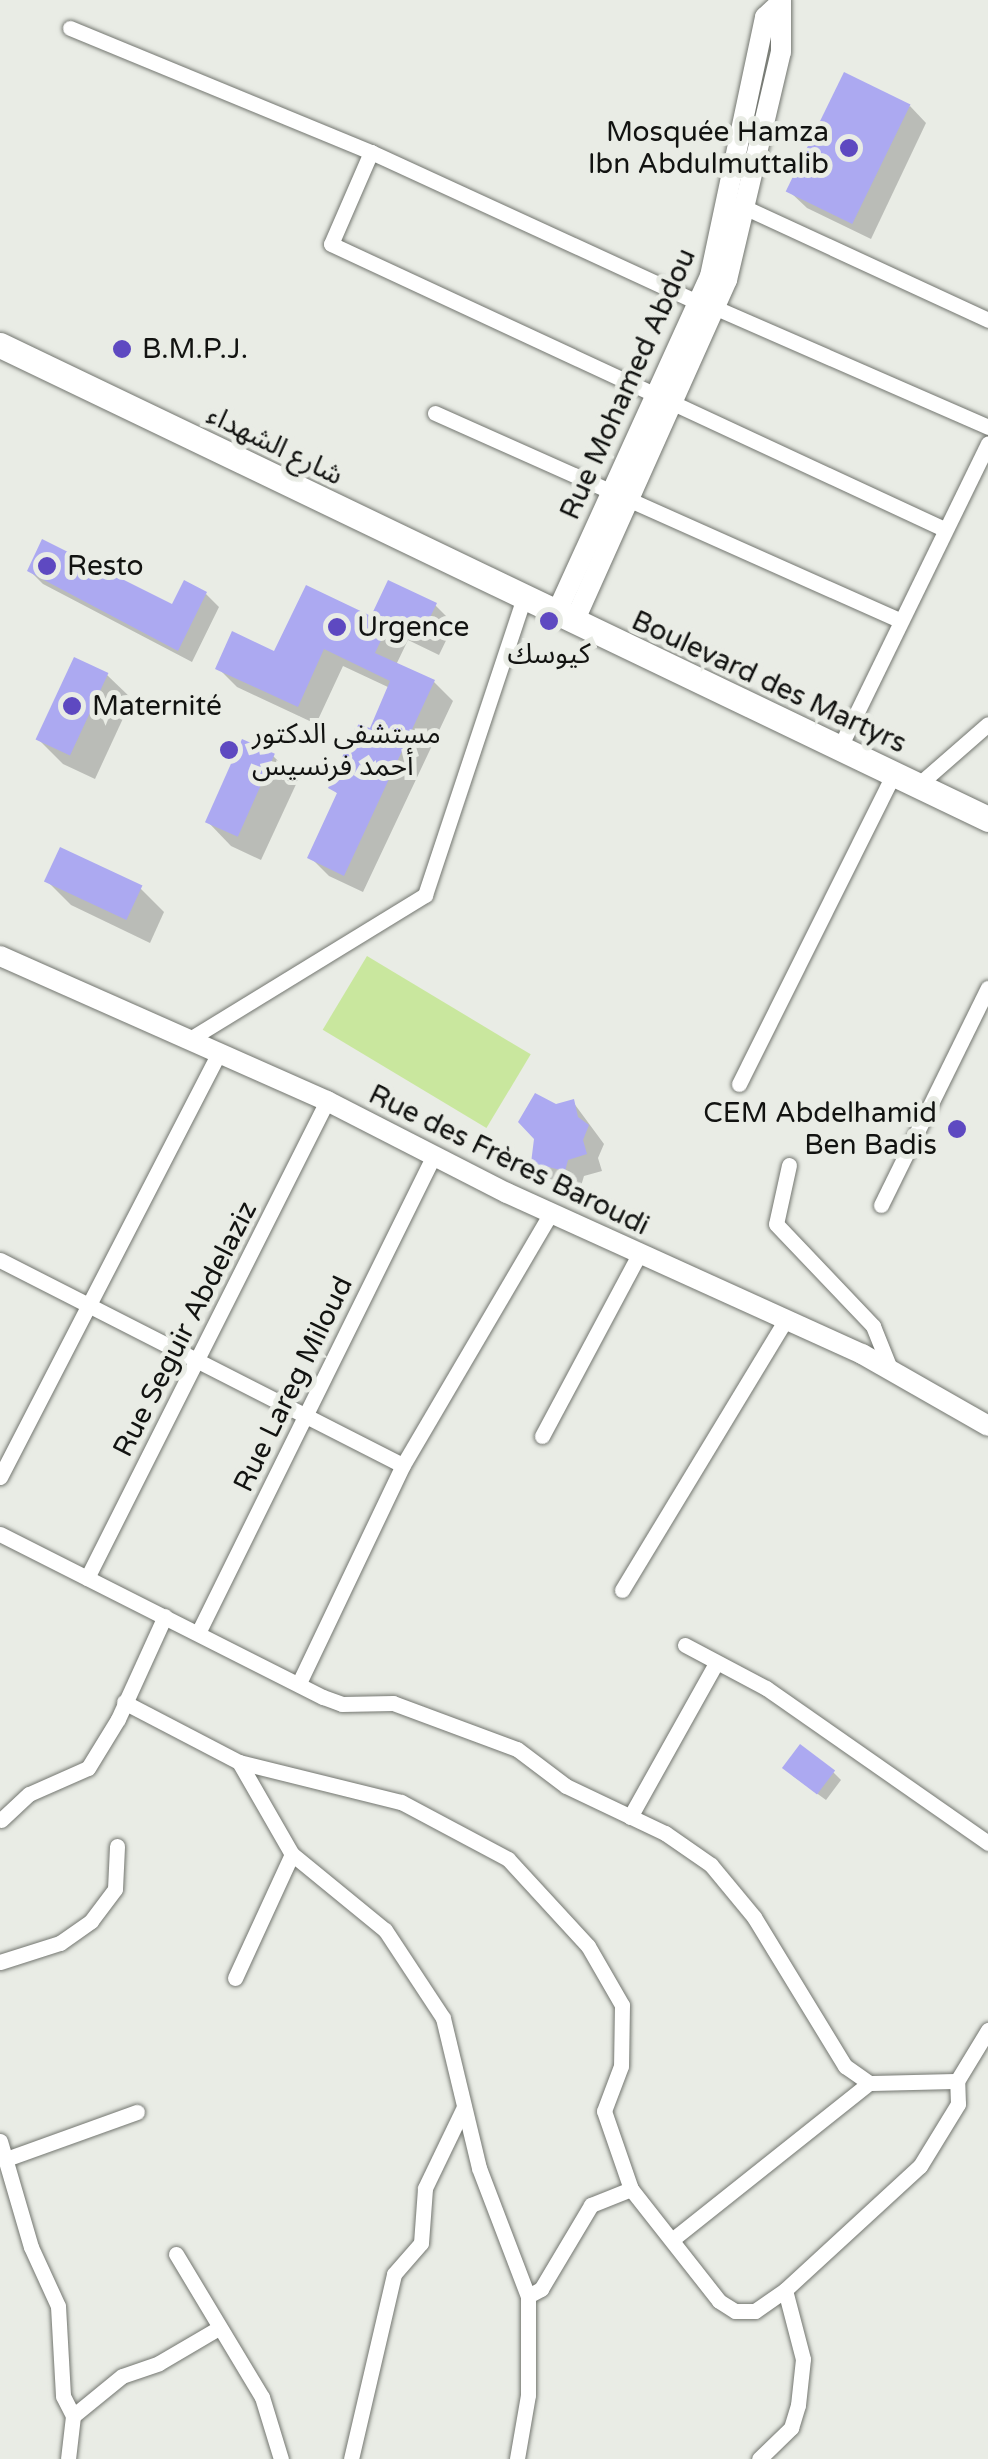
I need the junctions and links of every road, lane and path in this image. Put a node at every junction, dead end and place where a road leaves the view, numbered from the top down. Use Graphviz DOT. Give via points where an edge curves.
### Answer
graph roads {
  1 [pos="780,1"];
  2 [pos="70,28"];
  3 [pos="370,152"];
  4 [pos="746,208"];
  5 [pos="707,306"];
  6 [pos="988,320"];
  7 [pos="0,345"];
  8 [pos="666,401"];
  9 [pos="435,413"];
  10 [pos="988,427"];
  11 [pos="988,443"];
  12 [pos="621,495"];
  13 [pos="942,528"];
  14 [pos="524,598"];
  15 [pos="565,618"];
  16 [pos="898,620"];
  17 [pos="988,724"];
  18 [pos="839,749"];
  19 [pos="893,774"];
  20 [pos="917,786"];
  21 [pos="988,819"];
  22 [pos="0,956"];
  23 [pos="988,988"];
  24 [pos="190,1040"];
  25 [pos="219,1052"];
  26 [pos="739,1084"];
  27 [pos="327,1101"];
  28 [pos="434,1158"];
  29 [pos="789,1165"];
  30 [pos="881,1204"];
  31 [pos="550,1213"];
  32 [pos="640,1254"];
  33 [pos="0,1260"];
  34 [pos="90,1310"];
  35 [pos="786,1321"];
  36 [pos="196,1365"];
  37 [pos="892,1374"];
  38 [pos="304,1418"];
  39 [pos="988,1426"];
  40 [pos="542,1436"];
  41 [pos="403,1465"];
  42 [pos="0,1477"];
  43 [pos="0,1534"];
  44 [pos="87,1578"];
  45 [pos="622,1590"];
  46 [pos="165,1616"];
  47 [pos="198,1632"];
  48 [pos="685,1645"];
  49 [pos="716,1663"];
  50 [pos="300,1684"];
  51 [pos="124,1702"];
  52 [pos="238,1762"];
  53 [pos="630,1816"];
  54 [pos="1,1820"];
  55 [pos="988,1844"];
  56 [pos="117,1846"];
  57 [pos="292,1854"];
  58 [pos="0,1962"];
  59 [pos="235,1978"];
  60 [pos="988,2030"];
  61 [pos="956,2081"];
  62 [pos="869,2083"];
  63 [pos="463,2108"];
  64 [pos="137,2112"];
  65 [pos="0,2141"];
  66 [pos="9,2158"];
  67 [pos="631,2189"];
  68 [pos="673,2240"];
  69 [pos="176,2254"];
  70 [pos="786,2290"];
  71 [pos="528,2296"];
  72 [pos="217,2329"];
  73 [pos="73,2416"];
  74 [pos="68,2459"];
  75 [pos="281,2459"];
  76 [pos="350,2459"];
  77 [pos="517,2459"];
  78 [pos="759,2459"];
  1 -- 4 [label="street, Rue Mohamed Abdou" via="782,52"];
  1 -- 5 [label="street, Rue Mohamed Abdou" via="765,17"];
  2 -- 3 [label="street"];
  3 -- 5 [label="street"];
  3 -- 8 [label="street" via="332,244"];
  4 -- 5 [label="street, Rue Mohamed Abdou"];
  4 -- 6 [label="street"];
  5 -- 8 [label="street, Rue Mohamed Abdou"];
  5 -- 10 [label="street"];
  7 -- 14 [label="main road, شارع الشهداء"];
  8 -- 12 [label="street, Rue Mohamed Abdou"];
  8 -- 13 [label="street"];
  9 -- 12 [label="street"];
  11 -- 13 [label="street"];
  12 -- 15 [label="street, Rue Mohamed Abdou"];
  12 -- 16 [label="street"];
  13 -- 16 [label="street"];
  14 -- 15 [label="main road, Boulevard des Martyrs"];
  14 -- 24 [label="street" via="424,895"];
  15 -- 18 [label="main road, Boulevard des Martyrs"];
  16 -- 18 [label="street"];
  17 -- 20 [label="street"];
  18 -- 19 [label="main road, Boulevard des Martyrs"];
  19 -- 20 [label="main road, Boulevard des Martyrs"];
  19 -- 26 [label="street"];
  20 -- 21 [label="main road, Boulevard des Martyrs"];
  22 -- 24 [label="street, Rue des Frères Baroudi"];
  23 -- 30 [label="street"];
  24 -- 25 [label="street, Rue des Frères Baroudi"];
  25 -- 27 [label="street, Rue des Frères Baroudi"];
  25 -- 34 [label="street"];
  27 -- 28 [label="street, Rue des Frères Baroudi"];
  27 -- 36 [label="street, Rue Seguir Abdelaziz"];
  28 -- 31 [label="street, Rue des Frères Baroudi"];
  28 -- 38 [label="street, Rue Lareg Miloud"];
  29 -- 37 [label="street" via="776,1224 873,1326"];
  31 -- 32 [label="street, Rue des Frères Baroudi"];
  31 -- 41 [label="street"];
  32 -- 35 [label="street, Rue des Frères Baroudi"];
  32 -- 40 [label="street"];
  33 -- 34 [label="street" via="68,1291"];
  34 -- 36 [label="street"];
  34 -- 42 [label="street"];
  35 -- 37 [label="street, Rue des Frères Baroudi"];
  35 -- 45 [label="street"];
  36 -- 38 [label="street"];
  36 -- 44 [label="street, Rue Seguir Abdelaziz"];
  37 -- 39 [label="street, Rue des Frères Baroudi"];
  38 -- 41 [label="street"];
  38 -- 47 [label="street, Rue Lareg Miloud"];
  41 -- 50 [label="street"];
  43 -- 44 [label="street"];
  44 -- 46 [label="street"];
  46 -- 47 [label="street"];
  46 -- 51 [label="street"];
  47 -- 50 [label="street"];
  48 -- 49 [label="street"];
  49 -- 53 [label="street"];
  49 -- 55 [label="street" via="766,1688"];
  50 -- 53 [label="street" via="342,1704 393,1703 517,1749 566,1786"];
  51 -- 52 [label="street"];
  51 -- 54 [label="street" via="88,1768 29,1794"];
  52 -- 57 [label="street"];
  52 -- 67 [label="street" via="402,1802 508,1858 552,1904 588,1946 622,2005 621,2066 604,2111"];
  53 -- 62 [label="street" via="711,1865 754,1917 845,2066"];
  56 -- 58 [label="street" via="116,1889 91,1921 60,1942"];
  57 -- 59 [label="street"];
  57 -- 63 [label="street" via="385,1930 443,2018"];
  60 -- 61 [label="street"];
  61 -- 62 [label="street"];
  61 -- 70 [label="street" via="958,2104 920,2166"];
  62 -- 68 [label="street"];
  63 -- 71 [label="street" via="512,2267"];
  63 -- 76 [label="street" via="425,2188 421,2243 394,2274"];
  64 -- 66 [label="street"];
  65 -- 66 [label="street"];
  66 -- 73 [label="street" via="30,2247 58,2306 63,2396"];
  67 -- 68 [label="street"];
  67 -- 71 [label="street" via="591,2205 541,2289"];
  68 -- 70 [label="street" via="718,2300 735,2311 755,2311"];
  69 -- 72 [label="street"];
  70 -- 78 [label="street" via="803,2359 798,2405 790,2428"];
  71 -- 77 [label="street" via="528,2395"];
  72 -- 73 [label="street" via="122,2376"];
  72 -- 75 [label="street" via="262,2397"];
  73 -- 74 [label="street"];
}
